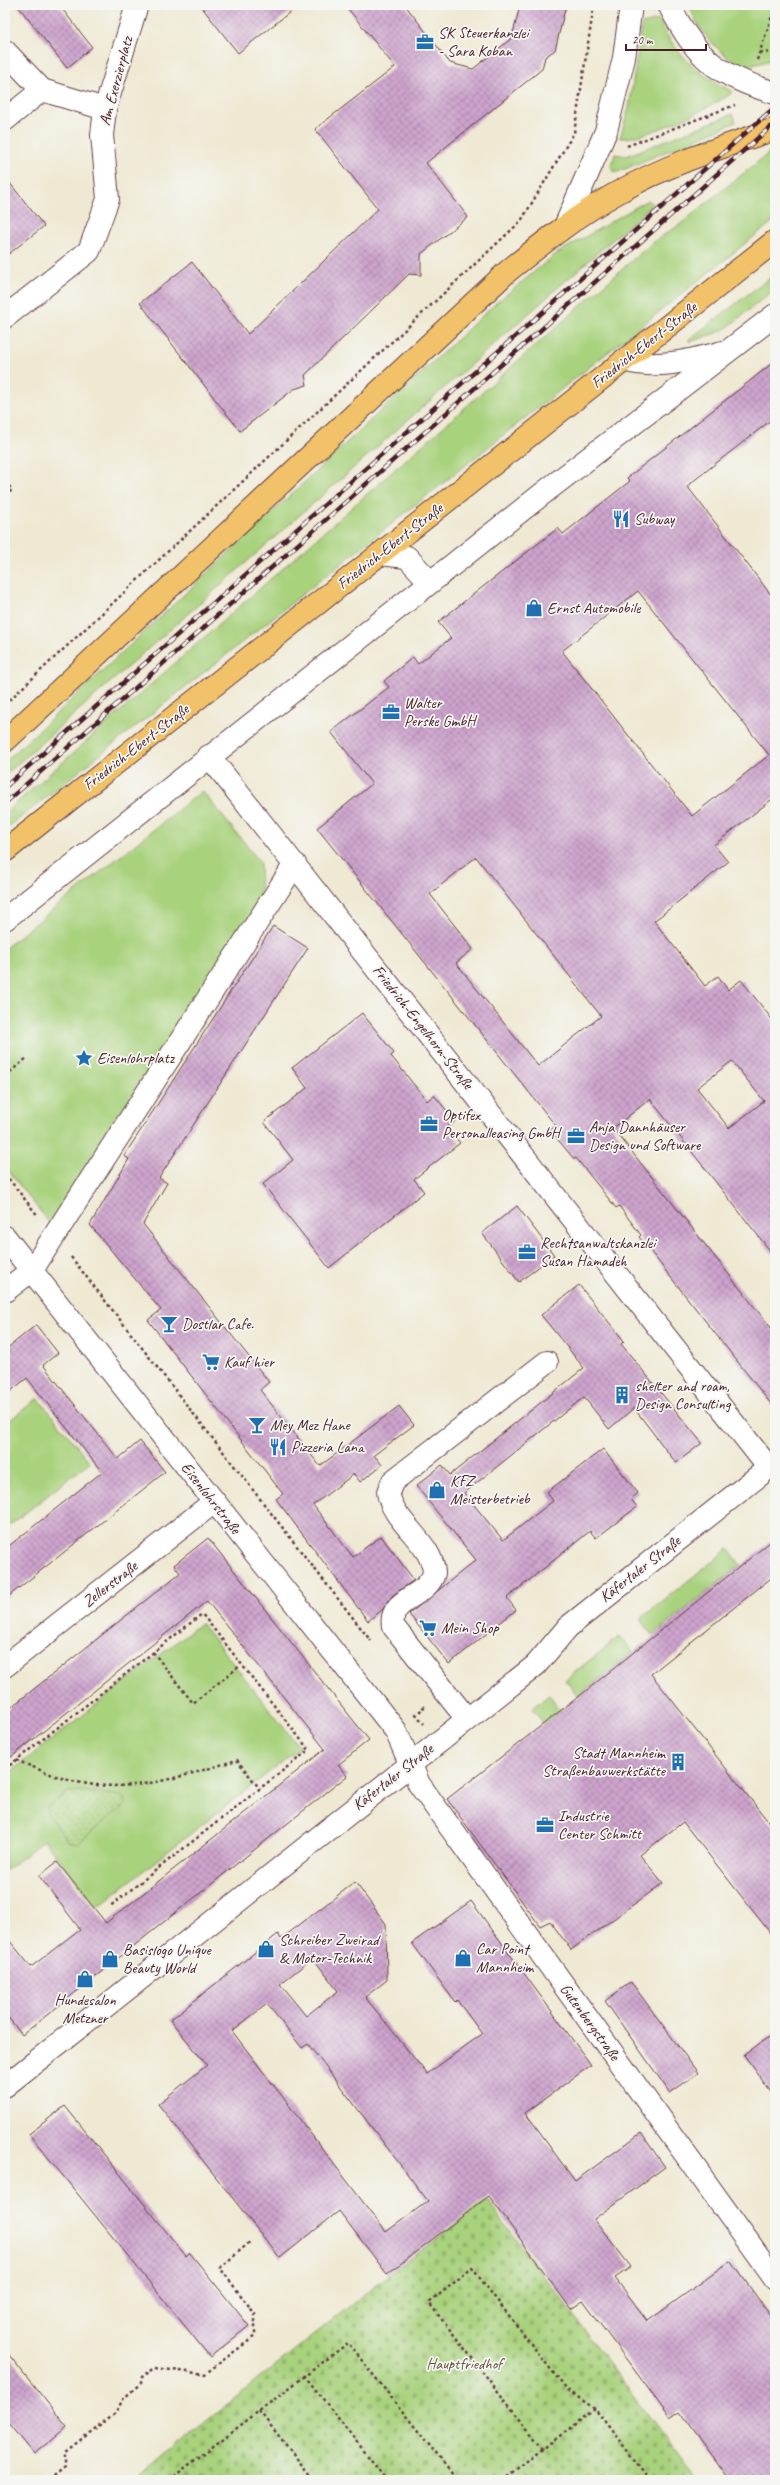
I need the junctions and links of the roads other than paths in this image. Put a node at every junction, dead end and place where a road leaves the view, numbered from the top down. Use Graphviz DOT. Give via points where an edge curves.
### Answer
graph roads {
  1 [pos="137,5"];
  2 [pos="631,5"];
  3 [pos="669,5"];
  4 [pos="5,51"];
  5 [pos="42,90"];
  6 [pos="775,93"];
  7 [pos="105,109"];
  8 [pos="5,120"];
  9 [pos="775,128"];
  10 [pos="566,224"];
  11 [pos="775,240"];
  12 [pos="775,315"];
  13 [pos="5,317"];
  14 [pos="731,349"];
  15 [pos="624,360"];
  16 [pos="380,554"];
  17 [pos="430,582"];
  18 [pos="5,740"];
  19 [pos="209,756"];
  20 [pos="5,851"];
  21 [pos="295,864"];
  22 [pos="5,919"];
  23 [pos="5,1237"];
  24 [pos="32,1270"];
  25 [pos="5,1291"];
  26 [pos="547,1362"];
  27 [pos="772,1465"];
  28 [pos="214,1502"];
  29 [pos="5,1666"];
  30 [pos="467,1719"];
  31 [pos="410,1764"];
  32 [pos="8,2078"];
  33 [pos="775,2279"];
  1 -- 7 [label="street, Am Exerzierplatz"];
  2 -- 10 [label="street" via="624,58 603,142"];
  3 -- 6 [label="street" via="700,53 720,70 748,85"];
  4 -- 5 [label="street"];
  5 -- 7 [label="street"];
  5 -- 8 [label="street"];
  7 -- 13 [label="street, Am Exerzierplatz" via="102,135 108,199 89,251"];
  9 -- 10 [label="main road" via="687,160 617,192"];
  10 -- 18 [label="main road" via="502,277"];
  11 -- 15 [label="main road, Friedrich-Ebert-Straße"];
  12 -- 14 [label="street"];
  14 -- 15 [label="street" via="660,365 644,365"];
  14 -- 17 [label="street"];
  15 -- 16 [label="main road, Friedrich-Ebert-Straße"];
  16 -- 17 [label="street" via="407,557"];
  16 -- 20 [label="main road, Friedrich-Ebert-Straße"];
  17 -- 19 [label="street"];
  19 -- 21 [label="street, Friedrich-Engelhorn-Straße"];
  19 -- 22 [label="street"];
  21 -- 24 [label="street"];
  21 -- 27 [label="street, Friedrich-Engelhorn-Straße"];
  23 -- 24 [label="street, Eisenlohrstraße"];
  24 -- 25 [label="street"];
  24 -- 28 [label="street, Eisenlohrstraße"];
  26 -- 30 [label="street" via="393,1481 388,1492 393,1507 430,1558 434,1573 429,1584 397,1608 392,1620 393,1626"];
  27 -- 30 [label="street, Käfertaler Straße" via="568,1627 536,1665"];
  28 -- 29 [label="street, Zellerstraße"];
  28 -- 31 [label="street, Eisenlohrstraße" via="396,1731"];
  30 -- 31 [label="street, Käfertaler Straße"];
  31 -- 32 [label="street, Käfertaler Straße"];
  31 -- 33 [label="street, Gutenbergstraße" via="419,1784"];
}
